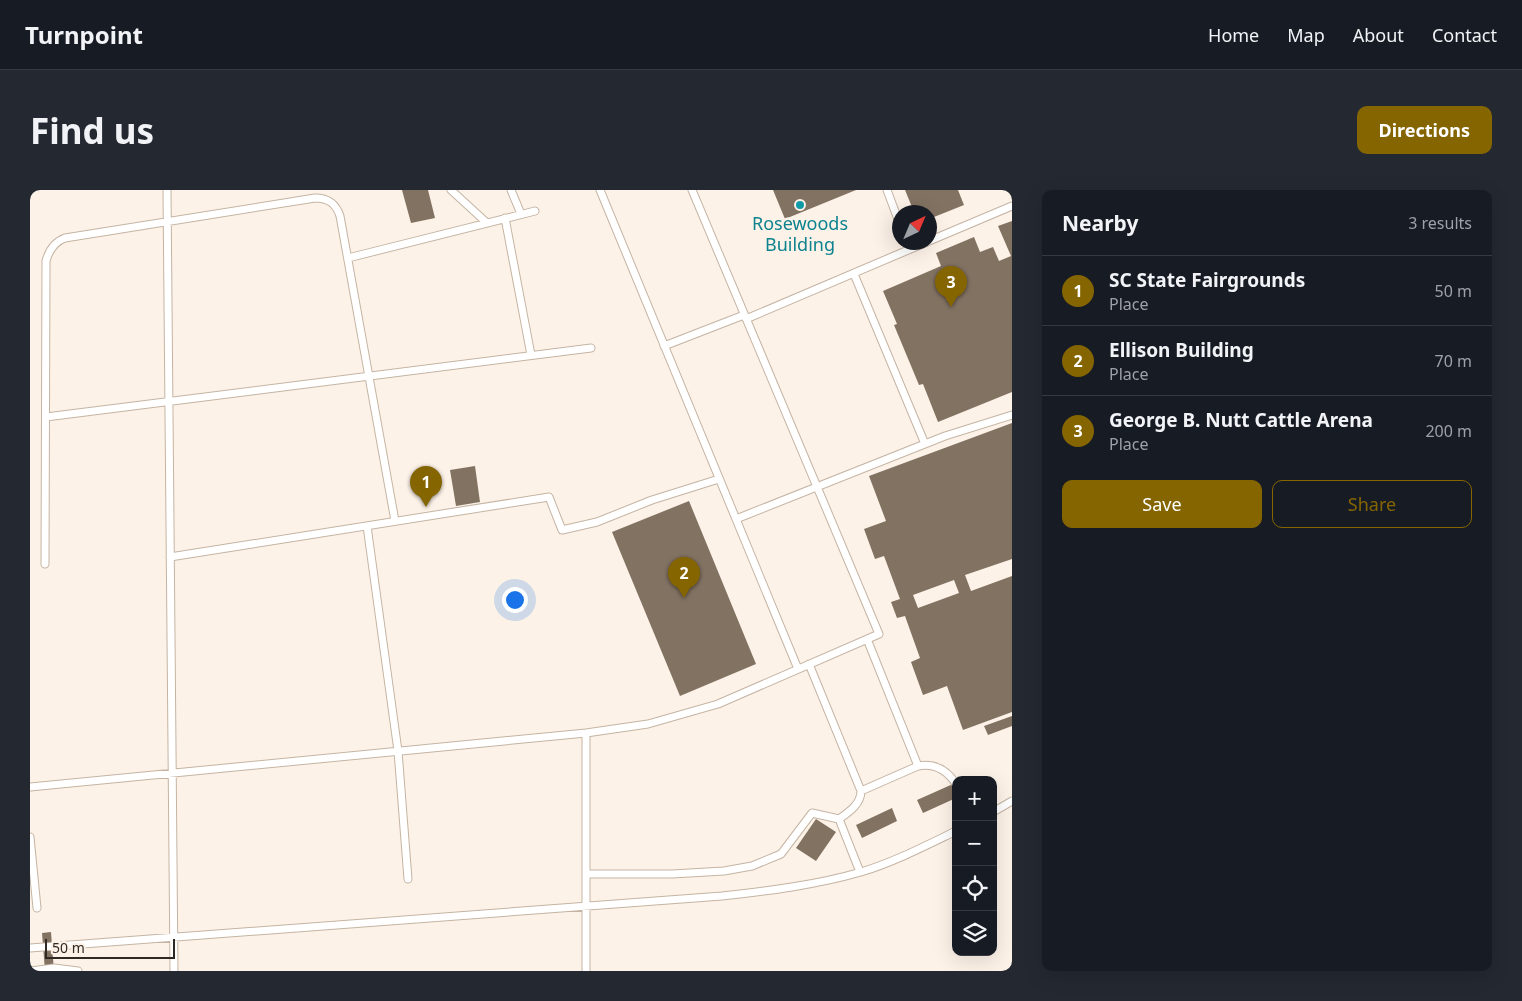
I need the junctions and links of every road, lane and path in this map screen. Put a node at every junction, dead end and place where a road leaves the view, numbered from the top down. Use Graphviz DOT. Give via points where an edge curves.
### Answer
graph roads {
  1 [pos="167,190"];
  2 [pos="451,190"];
  3 [pos="511,190"];
  4 [pos="600,190"];
  5 [pos="692,190"];
  6 [pos="887,190"];
  7 [pos="893,205"];
  8 [pos="1012,206"];
  9 [pos="535,212"];
  10 [pos="520,214"];
  11 [pos="505,218"];
  12 [pos="167,222"];
  13 [pos="487,223"];
  14 [pos="937,238"];
  15 [pos="901,250"];
  16 [pos="348,258"];
  17 [pos="854,274"];
  18 [pos="745,317"];
  19 [pos="664,346"];
  20 [pos="591,348"];
  21 [pos="531,355"];
  22 [pos="369,376"];
  23 [pos="169,402"];
  24 [pos="1012,415"];
  25 [pos="46,417"];
  26 [pos="925,444"];
  27 [pos="719,479"];
  28 [pos="817,488"];
  29 [pos="736,519"];
  30 [pos="396,521"];
  31 [pos="367,526"];
  32 [pos="170,556"];
  33 [pos="45,564"];
  34 [pos="867,639"];
  35 [pos="809,664"];
  36 [pos="798,669"];
  37 [pos="586,733"];
  38 [pos="398,751"];
  39 [pos="918,766"];
  40 [pos="172,773"];
  41 [pos="952,779"];
  42 [pos="30,787"];
  43 [pos="861,791"];
  44 [pos="1012,801"];
  45 [pos="997,810"];
  46 [pos="839,819"];
  47 [pos="952,833"];
  48 [pos="30,836"];
  49 [pos="860,872"];
  50 [pos="587,874"];
  51 [pos="408,879"];
  52 [pos="587,906"];
  53 [pos="37,908"];
  54 [pos="173,938"];
  55 [pos="30,948"];
  56 [pos="30,971"];
  57 [pos="78,971"];
  58 [pos="174,971"];
  59 [pos="586,971"];
  1 -- 12 [label="lane"];
  2 -- 13 [label="lane"];
  3 -- 10 [label="lane"];
  4 -- 19 [label="lane"];
  5 -- 18 [label="lane"];
  6 -- 7 [label="lane"];
  8 -- 14 [label="lane"];
  9 -- 10 [label="lane"];
  10 -- 11 [label="lane"];
  11 -- 13 [label="lane"];
  11 -- 21 [label="lane"];
  12 -- 16 [label="lane" via="322,198 332,202 338,211"];
  12 -- 23 [label="lane"];
  12 -- 25 [label="lane" via="65,238 51,248 46,261"];
  13 -- 16 [label="lane"];
  15 -- 17 [label="lane"];
  16 -- 22 [label="lane"];
  17 -- 18 [label="lane"];
  17 -- 26 [label="lane"];
  18 -- 19 [label="lane"];
  18 -- 28 [label="lane"];
  19 -- 27 [label="lane"];
  20 -- 21 [label="lane"];
  21 -- 22 [label="lane"];
  22 -- 23 [label="lane"];
  22 -- 30 [label="lane"];
  23 -- 25 [label="lane"];
  23 -- 32 [label="lane"];
  24 -- 26 [label="lane"];
  25 -- 33 [label="lane"];
  26 -- 28 [label="lane"];
  27 -- 29 [label="lane"];
  27 -- 30 [label="lane" via="597,522 562,530 549,497"];
  28 -- 29 [label="lane"];
  28 -- 34 [label="lane" via="879,634"];
  29 -- 36 [label="lane"];
  30 -- 31 [label="lane"];
  31 -- 32 [label="lane"];
  31 -- 38 [label="lane"];
  32 -- 40 [label="lane"];
  34 -- 35 [label="lane"];
  34 -- 39 [label="lane"];
  35 -- 36 [label="lane"];
  35 -- 43 [label="lane"];
  36 -- 37 [label="lane" via="718,704 648,724"];
  37 -- 38 [label="lane"];
  37 -- 50 [label="lane"];
  38 -- 40 [label="lane"];
  38 -- 51 [label="lane"];
  39 -- 41 [label="lane" via="939,767"];
  39 -- 43 [label="lane"];
  40 -- 42 [label="lane"];
  40 -- 54 [label="lane"];
  43 -- 46 [label="lane" via="853,809"];
  44 -- 45 [label="lane"];
  46 -- 49 [label="lane"];
  46 -- 50 [label="lane" via="812,813 781,854 752,866 672,874"];
  47 -- 49 [label="lane"];
  48 -- 53 [label="lane"];
  49 -- 52 [label="lane" via="741,894"];
  50 -- 52 [label="lane"];
  52 -- 54 [label="lane"];
  52 -- 59 [label="lane"];
  54 -- 55 [label="lane"];
  54 -- 58 [label="lane"];
  56 -- 57 [label="lane" via="54,968"];
}
